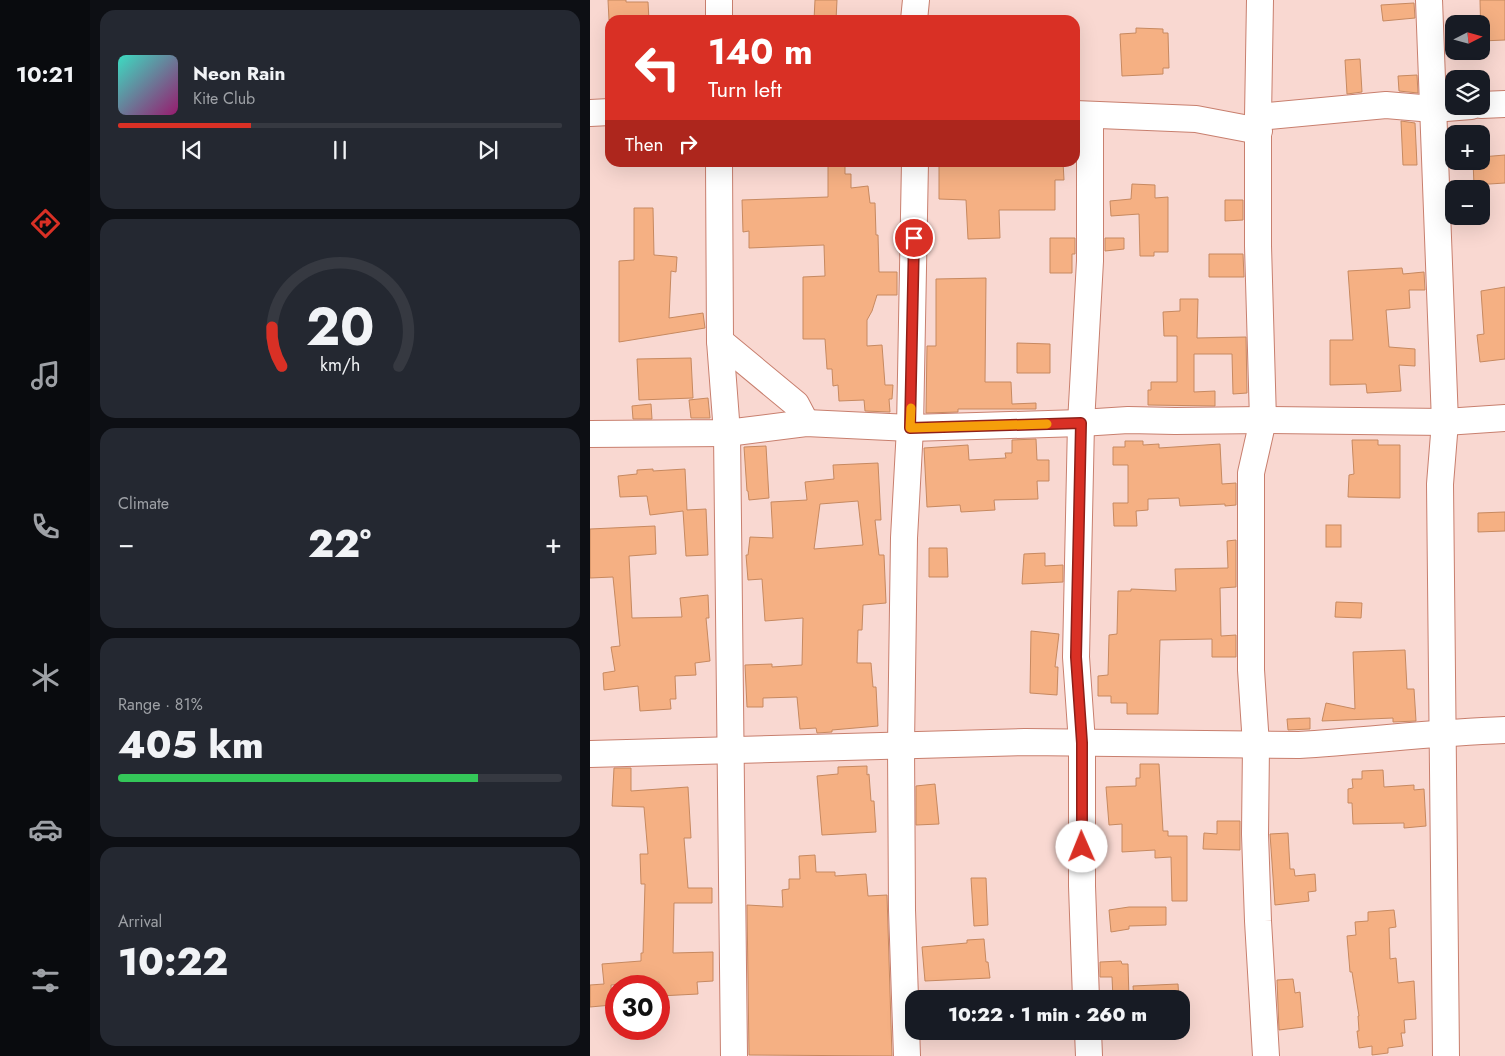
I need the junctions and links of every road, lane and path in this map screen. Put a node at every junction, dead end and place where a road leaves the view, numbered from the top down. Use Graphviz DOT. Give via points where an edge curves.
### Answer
graph roads {
  1 [pos="719,0"];
  2 [pos="916,0"];
  3 [pos="1260,0"];
  4 [pos="1429,0"];
  5 [pos="719,15"];
  6 [pos="914,15"];
  7 [pos="1505,104"];
  8 [pos="1490,105"];
  9 [pos="1445,108"];
  10 [pos="1433,109"];
  11 [pos="605,112"];
  12 [pos="590,113"];
  13 [pos="1083,114"];
  14 [pos="1258,124"];
  15 [pos="719,167"];
  16 [pos="915,167"];
  17 [pos="720,342"];
  18 [pos="1505,418"];
  19 [pos="1263,420"];
  20 [pos="1445,422"];
  21 [pos="806,423"];
  22 [pos="1081,423"];
  23 [pos="910,428"];
  24 [pos="590,434"];
  25 [pos="727,434"];
  26 [pos="1505,730"];
  27 [pos="1443,732"];
  28 [pos="1082,743"];
  29 [pos="901,745"];
  30 [pos="1256,745"];
  31 [pos="730,750"];
  32 [pos="590,754"];
  33 [pos="1086,990"];
  34 [pos="1088,1040"];
  35 [pos="734,1056"];
  36 [pos="907,1056"];
  37 [pos="1089,1056"];
  38 [pos="1266,1056"];
  39 [pos="1446,1056"];
  1 -- 5 [label="street"];
  2 -- 6 [label="street"];
  3 -- 14 [label="street"];
  4 -- 10 [label="street"];
  7 -- 8 [label="street"];
  9 -- 10 [label="street"];
  10 -- 14 [label="street" via="1386,106"];
  10 -- 20 [label="street"];
  11 -- 12 [label="street"];
  13 -- 14 [label="street"];
  13 -- 22 [label="street" via="1090,261"];
  14 -- 19 [label="street"];
  15 -- 17 [label="street"];
  16 -- 23 [label="street"];
  17 -- 21 [label="street" via="796,404"];
  17 -- 25 [label="street"];
  18 -- 20 [label="street"];
  19 -- 20 [label="street"];
  19 -- 22 [label="street"];
  19 -- 30 [label="street" via="1250,473 1251,670"];
  20 -- 27 [label="street" via="1440,484"];
  21 -- 23 [label="street"];
  21 -- 25 [label="street"];
  22 -- 23 [label="street"];
  22 -- 28 [label="street" via="1076,657"];
  23 -- 29 [label="street" via="904,538"];
  24 -- 25 [label="street"];
  25 -- 31 [label="street"];
  26 -- 27 [label="street"];
  27 -- 30 [label="street" via="1299,746"];
  27 -- 39 [label="street"];
  28 -- 29 [label="street"];
  28 -- 30 [label="street"];
  28 -- 33 [label="street"];
  29 -- 31 [label="street"];
  29 -- 36 [label="street"];
  30 -- 38 [label="street" via="1258,921"];
  31 -- 32 [label="street"];
  31 -- 35 [label="street"];
  34 -- 37 [label="street"];
}
